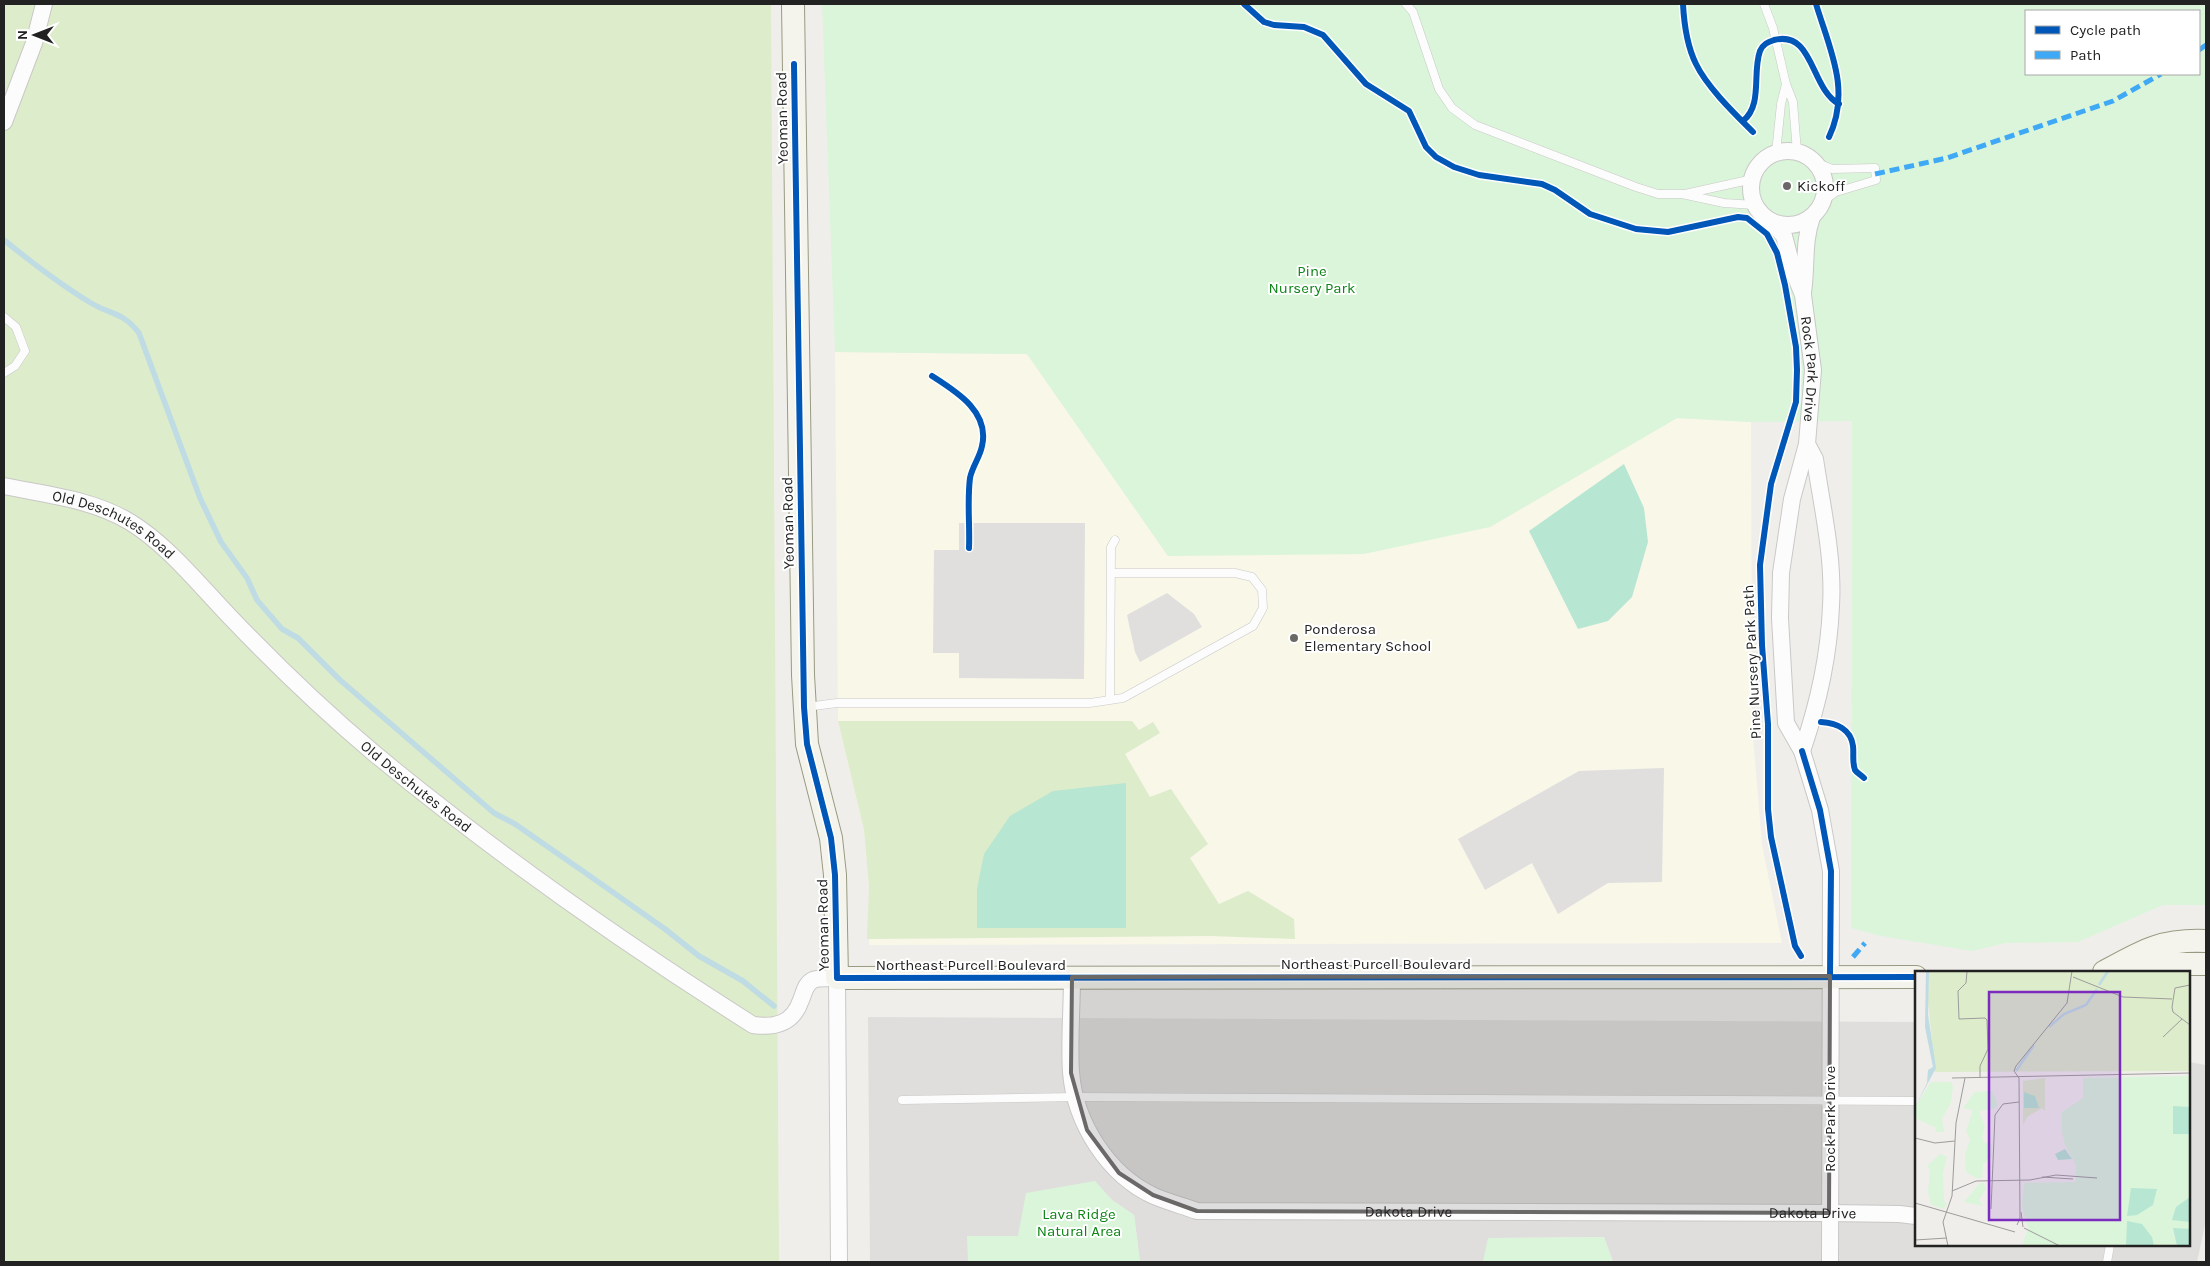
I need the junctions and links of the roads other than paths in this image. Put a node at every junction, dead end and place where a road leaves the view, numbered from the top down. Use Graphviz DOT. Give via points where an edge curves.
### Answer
graph roads {
  1 [pos="44,4"];
  2 [pos="793,4"];
  3 [pos="1406,4"];
  4 [pos="1764,4"];
  5 [pos="1786,84"];
  6 [pos="4,122"];
  7 [pos="1797,152"];
  8 [pos="1776,153"];
  9 [pos="1815,162"];
  10 [pos="1753,179"];
  11 [pos="1682,194"];
  12 [pos="1823,201"];
  13 [pos="1754,205"];
  14 [pos="1812,218"];
  15 [pos="1772,222"];
  16 [pos="1803,295"];
  17 [pos="4,317"];
  18 [pos="4,373"];
  19 [pos="1807,444"];
  20 [pos="4,486"];
  21 [pos="1115,540"];
  22 [pos="1111,573"];
  23 [pos="1110,700"];
  24 [pos="804,707"];
  25 [pos="1802,751"];
  26 [pos="2206,941"];
  27 [pos="2206,964"];
  28 [pos="2106,971"];
  29 [pos="2118,971"];
  30 [pos="1830,976"];
  31 [pos="1072,977"];
  32 [pos="1915,977"];
  33 [pos="837,978"];
  34 [pos="1076,1097"];
  35 [pos="1830,1099"];
  36 [pos="902,1100"];
  37 [pos="1915,1101"];
  38 [pos="1830,1213"];
  39 [pos="1915,1216"];
  40 [pos="2110,1246"];
  41 [pos="839,1262"];
  42 [pos="1830,1262"];
  43 [pos="2108,1262"];
  1 -- 6 [label="street" via="34,43"];
  2 -- 24 [label="street, Yeoman Road"];
  3 -- 11 [label="lane" via="1413,12 1439,89 1452,108 1475,125 1636,187 1658,194"];
  4 -- 5 [label="lane"];
  5 -- 7 [label="lane" via="1793,102"];
  5 -- 8 [label="lane"];
  7 -- 8 [label="street"];
  7 -- 9 [label="street"];
  8 -- 10 [label="street" via="1758,166"];
  9 -- 12 [label="street" via="1824,180"];
  9 -- 12 [label="lane" via="1832,169 1874,168 1876,180 1836,192"];
  10 -- 11 [label="lane"];
  10 -- 13 [label="street"];
  11 -- 13 [label="lane"];
  12 -- 14 [label="street"];
  13 -- 15 [label="street"];
  14 -- 15 [label="street" via="1793,226"];
  14 -- 16 [label="street, Rock Park Drive" via="1806,235"];
  15 -- 16 [label="street, Rock Park Drive" via="1784,236"];
  16 -- 19 [label="street, Rock Park Drive" via="1813,370"];
  17 -- 18 [label="lane" via="16,327 25,351 15,366"];
  19 -- 25 [label="street" via="1815,459 1830,564 1832,605 1812,722"];
  19 -- 25 [label="street, Rock Park Drive" via="1784,539 1780,618 1786,723"];
  20 -- 33 [label="street, Old Deschutes Road" via="78,501 130,522 158,543 279,668 396,770 596,922 753,1025 770,1027 784,1023 799,1006 806,986 814,980"];
  21 -- 22 [label="lane" via="1111,547"];
  22 -- 23 [label="lane"];
  22 -- 23 [label="lane" via="1235,573 1252,577 1262,590 1263,608 1253,626 1123,698"];
  23 -- 24 [label="lane" via="1090,703 837,703"];
  24 -- 33 [label="street, Yeoman Road" via="807,744 831,838 836,875"];
  25 -- 30 [label="street, Rock Park Drive" via="1820,810 1831,871"];
  26 -- 28 [label="street" via="2166,943"];
  27 -- 29 [label="street"];
  30 -- 31 [label="street, Northeast Purcell Boulevard"];
  30 -- 32 [label="street, Northeast Purcell Boulevard"];
  30 -- 35 [label="street, Rock Park Drive"];
  31 -- 33 [label="street, Northeast Purcell Boulevard"];
  31 -- 34 [label="street, Dakota Drive" via="1071,1073"];
  33 -- 41 [label="street, Yeoman Road"];
  34 -- 35 [label="lane"];
  34 -- 36 [label="lane"];
  34 -- 38 [label="street, Dakota Drive" via="1087,1130 1118,1173 1153,1196 1197,1211"];
  35 -- 37 [label="lane"];
  35 -- 38 [label="street, Rock Park Drive"];
  38 -- 39 [label="street, Dakota Drive"];
  38 -- 42 [label="street, Rock Park Drive"];
  40 -- 43 [label="lane"];
}
